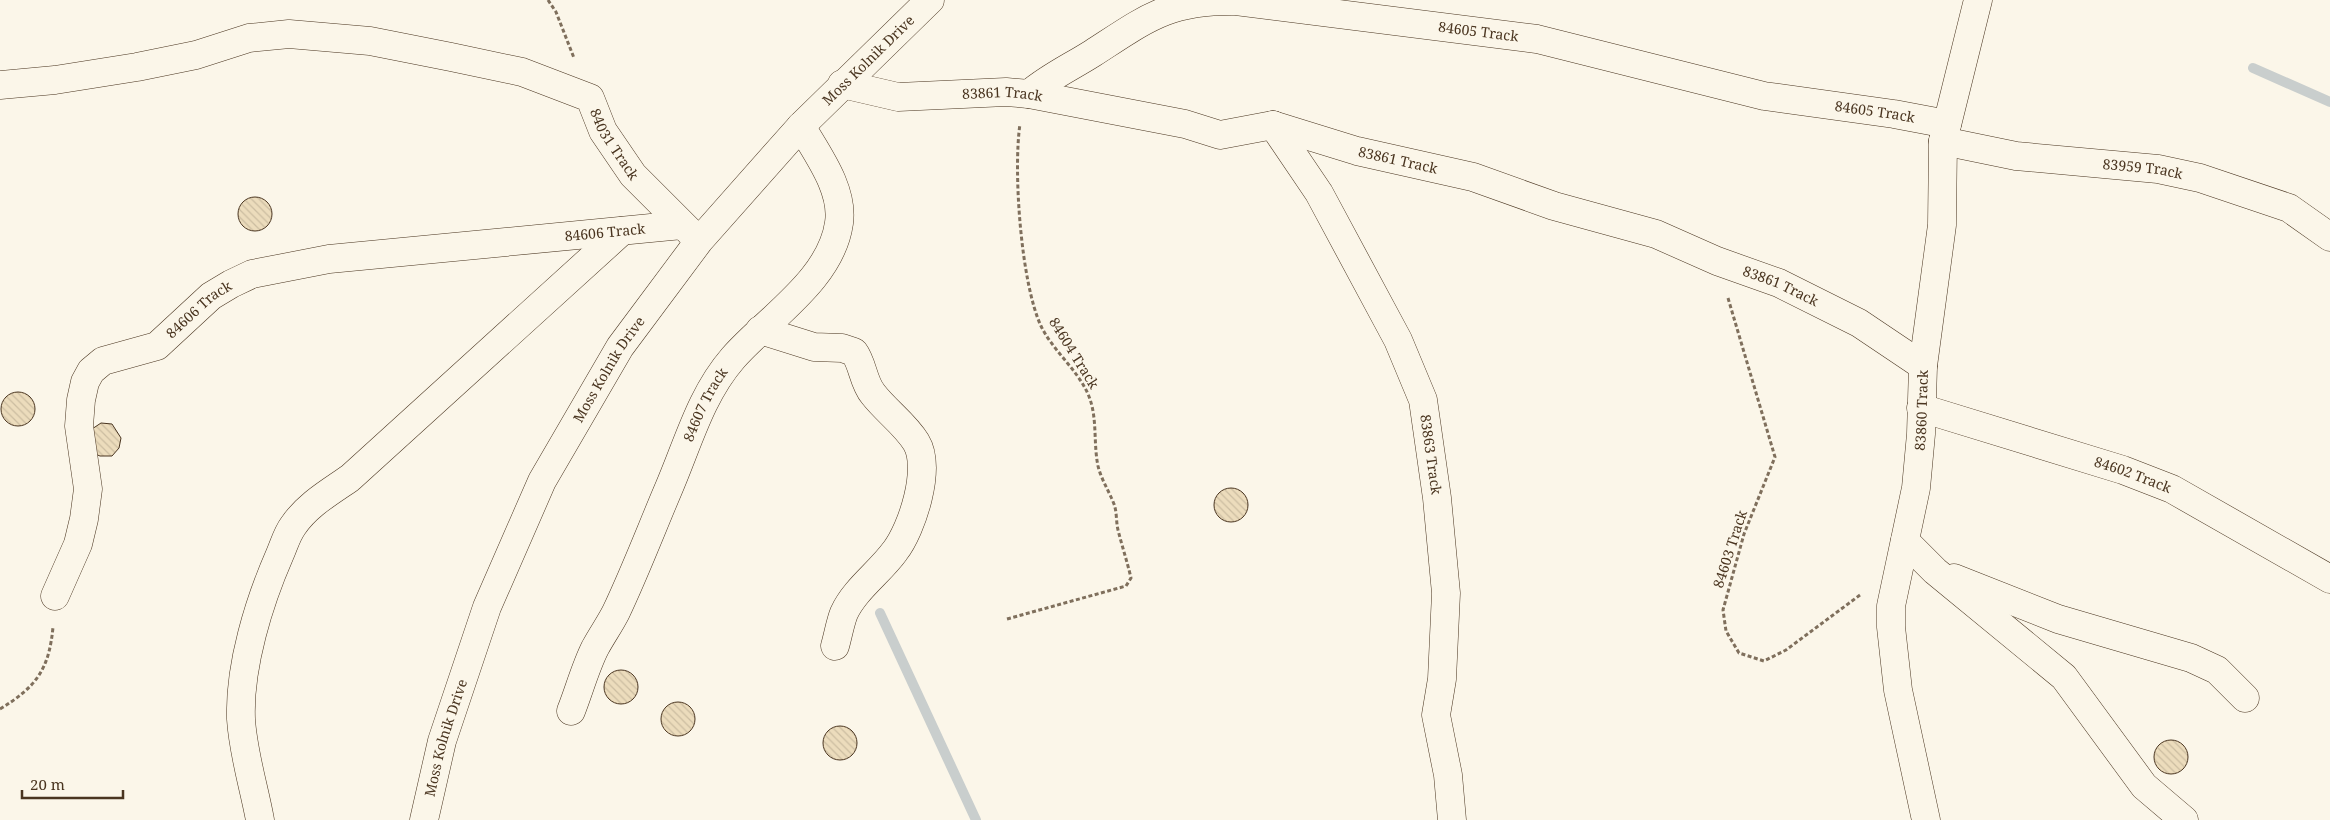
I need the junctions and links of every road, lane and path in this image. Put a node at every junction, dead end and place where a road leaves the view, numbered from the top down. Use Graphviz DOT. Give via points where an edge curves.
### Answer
graph roads {
  1 [pos="548,0"];
  2 [pos="930,0"];
  3 [pos="1978,0"];
  4 [pos="842,84"];
  5 [pos="0,85"];
  6 [pos="1029,94"];
  7 [pos="590,98"];
  8 [pos="801,126"];
  9 [pos="1273,126"];
  10 [pos="1945,133"];
  11 [pos="2326,225"];
  12 [pos="622,231"];
  13 [pos="691,233"];
  14 [pos="1717,261"];
  15 [pos="760,330"];
  16 [pos="1923,366"];
  17 [pos="1921,408"];
  18 [pos="1905,541"];
  19 [pos="1935,571"];
  20 [pos="2330,579"];
  21 [pos="1862,593"];
  22 [pos="55,596"];
  23 [pos="1007,619"];
  24 [pos="835,646"];
  25 [pos="2245,698"];
  26 [pos="0,709"];
  27 [pos="571,711"];
  28 [pos="260,820"];
  29 [pos="424,820"];
  30 [pos="1452,820"];
  31 [pos="1926,820"];
  32 [pos="2184,820"];
  1 -- 7 [label="path, 84031 Track" via="556,12"];
  2 -- 4 [label="street, Moss Kolnik Drive"];
  3 -- 10 [label="street, 83860 Track"];
  4 -- 6 [label="street, 83861 Track" via="898,97 1006,92"];
  4 -- 8 [label="street, Moss Kolnik Drive"];
  5 -- 7 [label="street" via="138,67 196,55 249,38 289,34 370,41 460,58 522,72"];
  6 -- 9 [label="street, 83861 Track" via="1185,124 1220,135"];
  6 -- 10 [label="street, 84605 Track" via="1046,80 1150,17 1194,2 1236,1 1537,38 1764,96 1894,114"];
  6 -- 23 [label="path, 84604 Track" via="1017,149 1024,258 1041,325 1052,346 1088,394 1095,421 1098,465 1114,505 1131,578 1126,586"];
  7 -- 13 [label="street, 84031 Track" via="602,131 633,175"];
  8 -- 13 [label="street, Moss Kolnik Drive"];
  8 -- 15 [label="street, 84607 Track" via="832,181 839,201 839,223 832,244 809,283"];
  9 -- 14 [label="street, 83861 Track" via="1357,151 1473,177 1554,206 1656,234"];
  9 -- 30 [label="street, 83863 Track" via="1328,210 1398,340 1423,400 1446,593 1442,679 1436,715 1448,775"];
  10 -- 11 [label="street, 83959 Track" via="2016,156 2158,169 2200,178 2262,197"];
  10 -- 16 [label="street, 83860 Track" via="1942,225"];
  12 -- 13 [label="street, 84606 Track"];
  12 -- 22 [label="street, 84606 Track" via="329,259 252,274 211,296 157,346 99,363 85,382 81,400 79,426 88,489 84,519 78,544"];
  12 -- 28 [label="street" via="350,478 314,503 292,526 269,579 244,677 243,742"];
  13 -- 29 [label="street, Moss Kolnik Drive" via="542,481 487,607 442,741"];
  14 -- 16 [label="street, 83861 Track" via="1819,302 1859,323"];
  14 -- 21 [label="path, 84603 Track" via="1775,457 1744,534 1730,580 1723,610 1726,631 1739,653 1764,662 1786,650"];
  15 -- 24 [label="street" via="814,347 854,352 871,392 917,443 921,455 919,496 904,536 844,613"];
  15 -- 27 [label="street, 84607 Track" via="719,375 698,412 669,489 616,612 595,648"];
  16 -- 17 [label="street, 83860 Track"];
  17 -- 18 [label="street, 83860 Track" via="1916,488"];
  17 -- 20 [label="street, 84602 Track" via="2123,470 2172,489"];
  18 -- 19 [label="street"];
  18 -- 31 [label="street, 83860 Track" via="1891,627 1898,690"];
  19 -- 25 [label="street" via="2067,622 2191,658 2217,670"];
  19 -- 32 [label="street" via="2064,677 2144,786"];
  22 -- 26 [label="path" via="51,645 43,671 25,694"];
}
